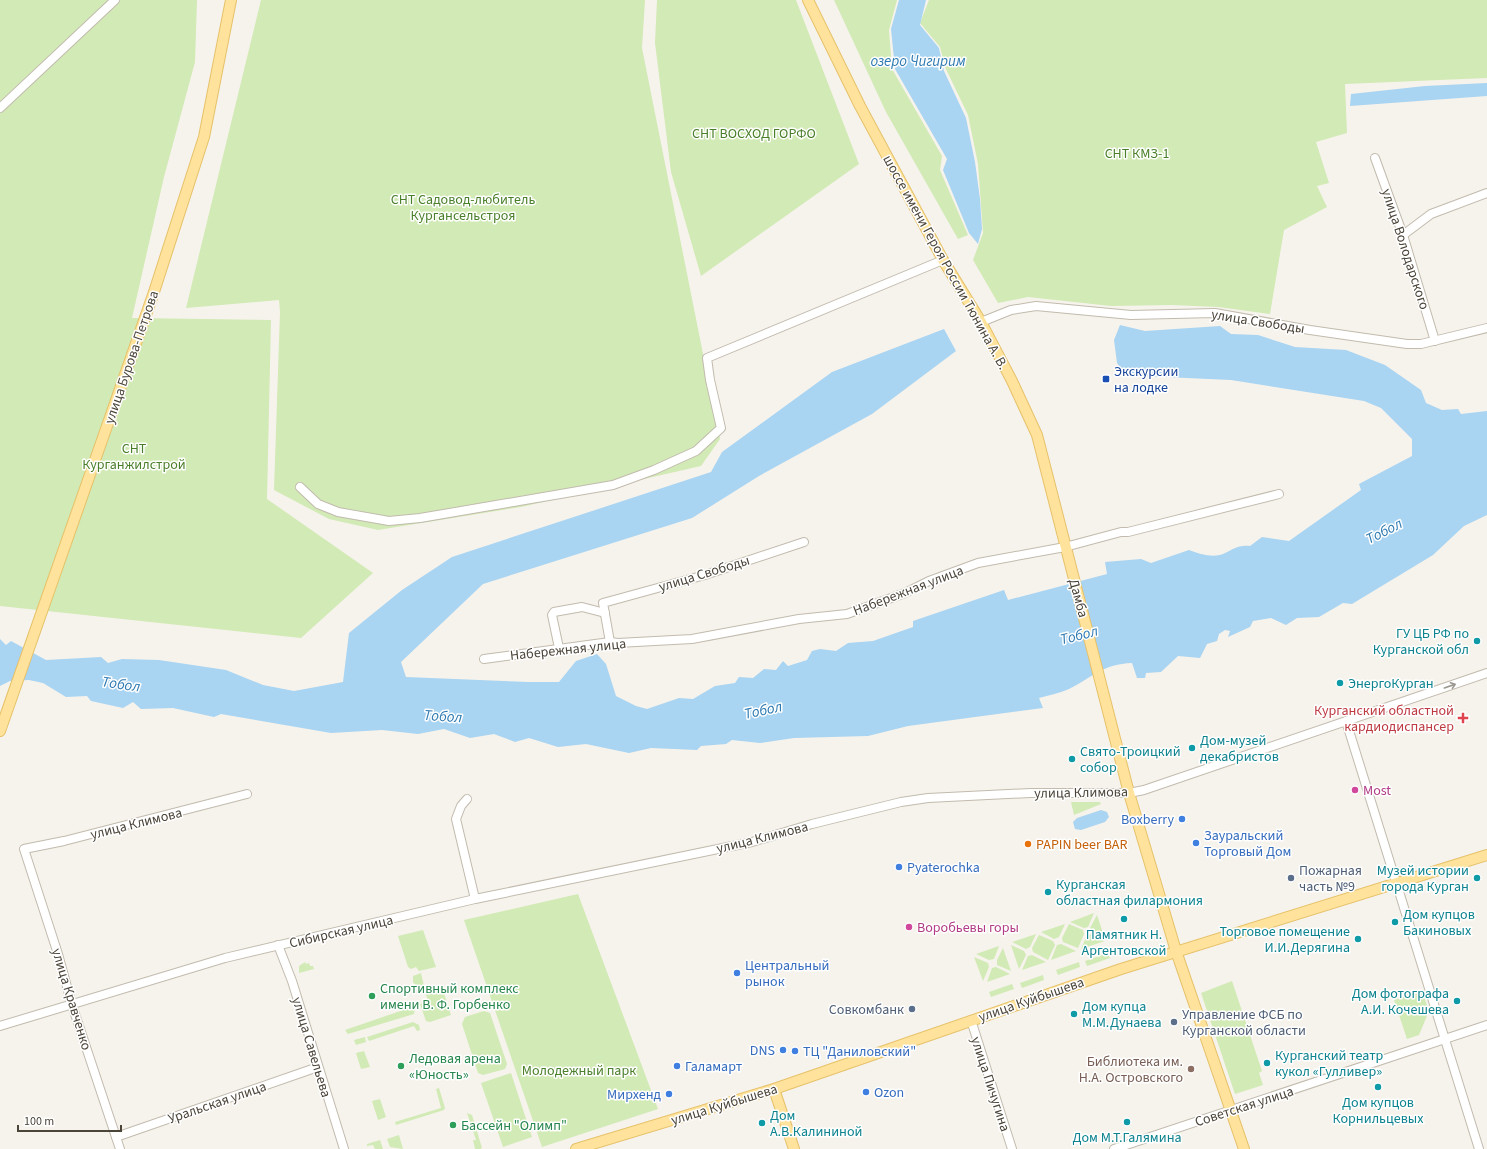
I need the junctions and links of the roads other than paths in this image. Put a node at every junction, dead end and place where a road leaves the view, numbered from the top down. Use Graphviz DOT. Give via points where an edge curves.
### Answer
graph roads {
  1 [pos="115,0"];
  2 [pos="231,0"];
  3 [pos="808,0"];
  4 [pos="0,108"];
  5 [pos="1375,158"];
  6 [pos="1487,193"];
  7 [pos="1403,235"];
  8 [pos="943,260"];
  9 [pos="980,322"];
  10 [pos="1487,328"];
  11 [pos="1435,341"];
  12 [pos="300,487"];
  13 [pos="1279,494"];
  14 [pos="804,542"];
  15 [pos="1065,547"];
  16 [pos="605,613"];
  17 [pos="610,642"];
  18 [pos="559,648"];
  19 [pos="484,659"];
  20 [pos="1487,673"];
  21 [pos="1346,721"];
  22 [pos="0,731"];
  23 [pos="1128,793"];
  24 [pos="247,794"];
  25 [pos="467,799"];
  26 [pos="24,849"];
  27 [pos="687,855"];
  28 [pos="1487,855"];
  29 [pos="1396,884"];
  30 [pos="475,899"];
  31 [pos="278,946"];
  32 [pos="1176,951"];
  33 [pos="72,1005"];
  34 [pos="971,1020"];
  35 [pos="1487,1025"];
  36 [pos="0,1026"];
  37 [pos="1445,1040"];
  38 [pos="318,1067"];
  39 [pos="774,1089"];
  40 [pos="1230,1111"];
  41 [pos="116,1137"];
  42 [pos="120,1149"];
  43 [pos="344,1149"];
  44 [pos="576,1149"];
  45 [pos="794,1149"];
  46 [pos="1012,1149"];
  47 [pos="1114,1149"];
  48 [pos="1244,1149"];
  49 [pos="1479,1149"];
  1 -- 4 [label="street"];
  2 -- 22 [label="main road, улица Бурова-Петрова" via="204,137 154,292"];
  3 -- 8 [label="main road, шоссе имени Героя России Тюнина А. В." via="860,106"];
  5 -- 7 [label="street, улица Володарского"];
  6 -- 7 [label="street" via="1431,214"];
  7 -- 11 [label="street, улица Володарского"];
  8 -- 9 [label="main road, шоссе имени Героя России Тюнина А. В."];
  8 -- 12 [label="street" via="707,358 721,428 696,451 613,485 506,502 452,514 389,521 338,512 318,504"];
  9 -- 11 [label="street, улица Свободы" via="1011,310 1036,306 1131,315 1215,313 1407,344"];
  9 -- 15 [label="main road, шоссе имени Героя России Тюнина А. В." via="1037,435"];
  10 -- 11 [label="street, улица Свободы"];
  13 -- 15 [label="street, Набережная улица"];
  14 -- 16 [label="street, улица Свободы" via="705,575 603,602"];
  15 -- 17 [label="street, Набережная улица" via="978,563 847,614 799,619 692,639"];
  15 -- 23 [label="main road, Дамба"];
  16 -- 17 [label="street"];
  16 -- 18 [label="street" via="582,607 554,612 552,615"];
  17 -- 18 [label="street, Набережная улица"];
  18 -- 19 [label="street, Набережная улица"];
  21 -- 20 [label="street, улица Климова, one-way"];
  21 -- 23 [label="street, улица Климова" via="1144,790"];
  21 -- 29 [label="street"];
  23 -- 27 [label="street, улица Климова" via="1030,793 928,798 862,810 752,842"];
  23 -- 32 [label="main road, Дамба"];
  24 -- 26 [label="street, улица Климова"];
  25 -- 30 [label="street" via="461,806 456,820"];
  26 -- 33 [label="street, улица Кравченко"];
  27 -- 30 [label="street, Сибирская улица"];
  28 -- 29 [label="main road, улица Куйбышева"];
  29 -- 32 [label="main road, улица Куйбышева"];
  29 -- 37 [label="street"];
  30 -- 31 [label="street, Сибирская улица"];
  31 -- 33 [label="street, Сибирская улица" via="203,964"];
  31 -- 38 [label="street, улица Савельева" via="292,981"];
  32 -- 34 [label="main road, улица Куйбышева"];
  32 -- 40 [label="main road, Дамба"];
  33 -- 36 [label="street, Сибирская улица"];
  33 -- 41 [label="street, улица Кравченко"];
  34 -- 39 [label="main road, улица Куйбышева"];
  34 -- 46 [label="street, улица Пичугина"];
  35 -- 37 [label="street, Советская улица"];
  37 -- 40 [label="street, Советская улица"];
  37 -- 49 [label="street"];
  38 -- 41 [label="street, Уральская улица"];
  38 -- 43 [label="street, улица Савельева"];
  39 -- 44 [label="main road, улица Куйбышева"];
  39 -- 45 [label="main road"];
  40 -- 47 [label="street, Советская улица"];
  40 -- 48 [label="main road, Дамба"];
  41 -- 42 [label="street, улица Кравченко"];
}
